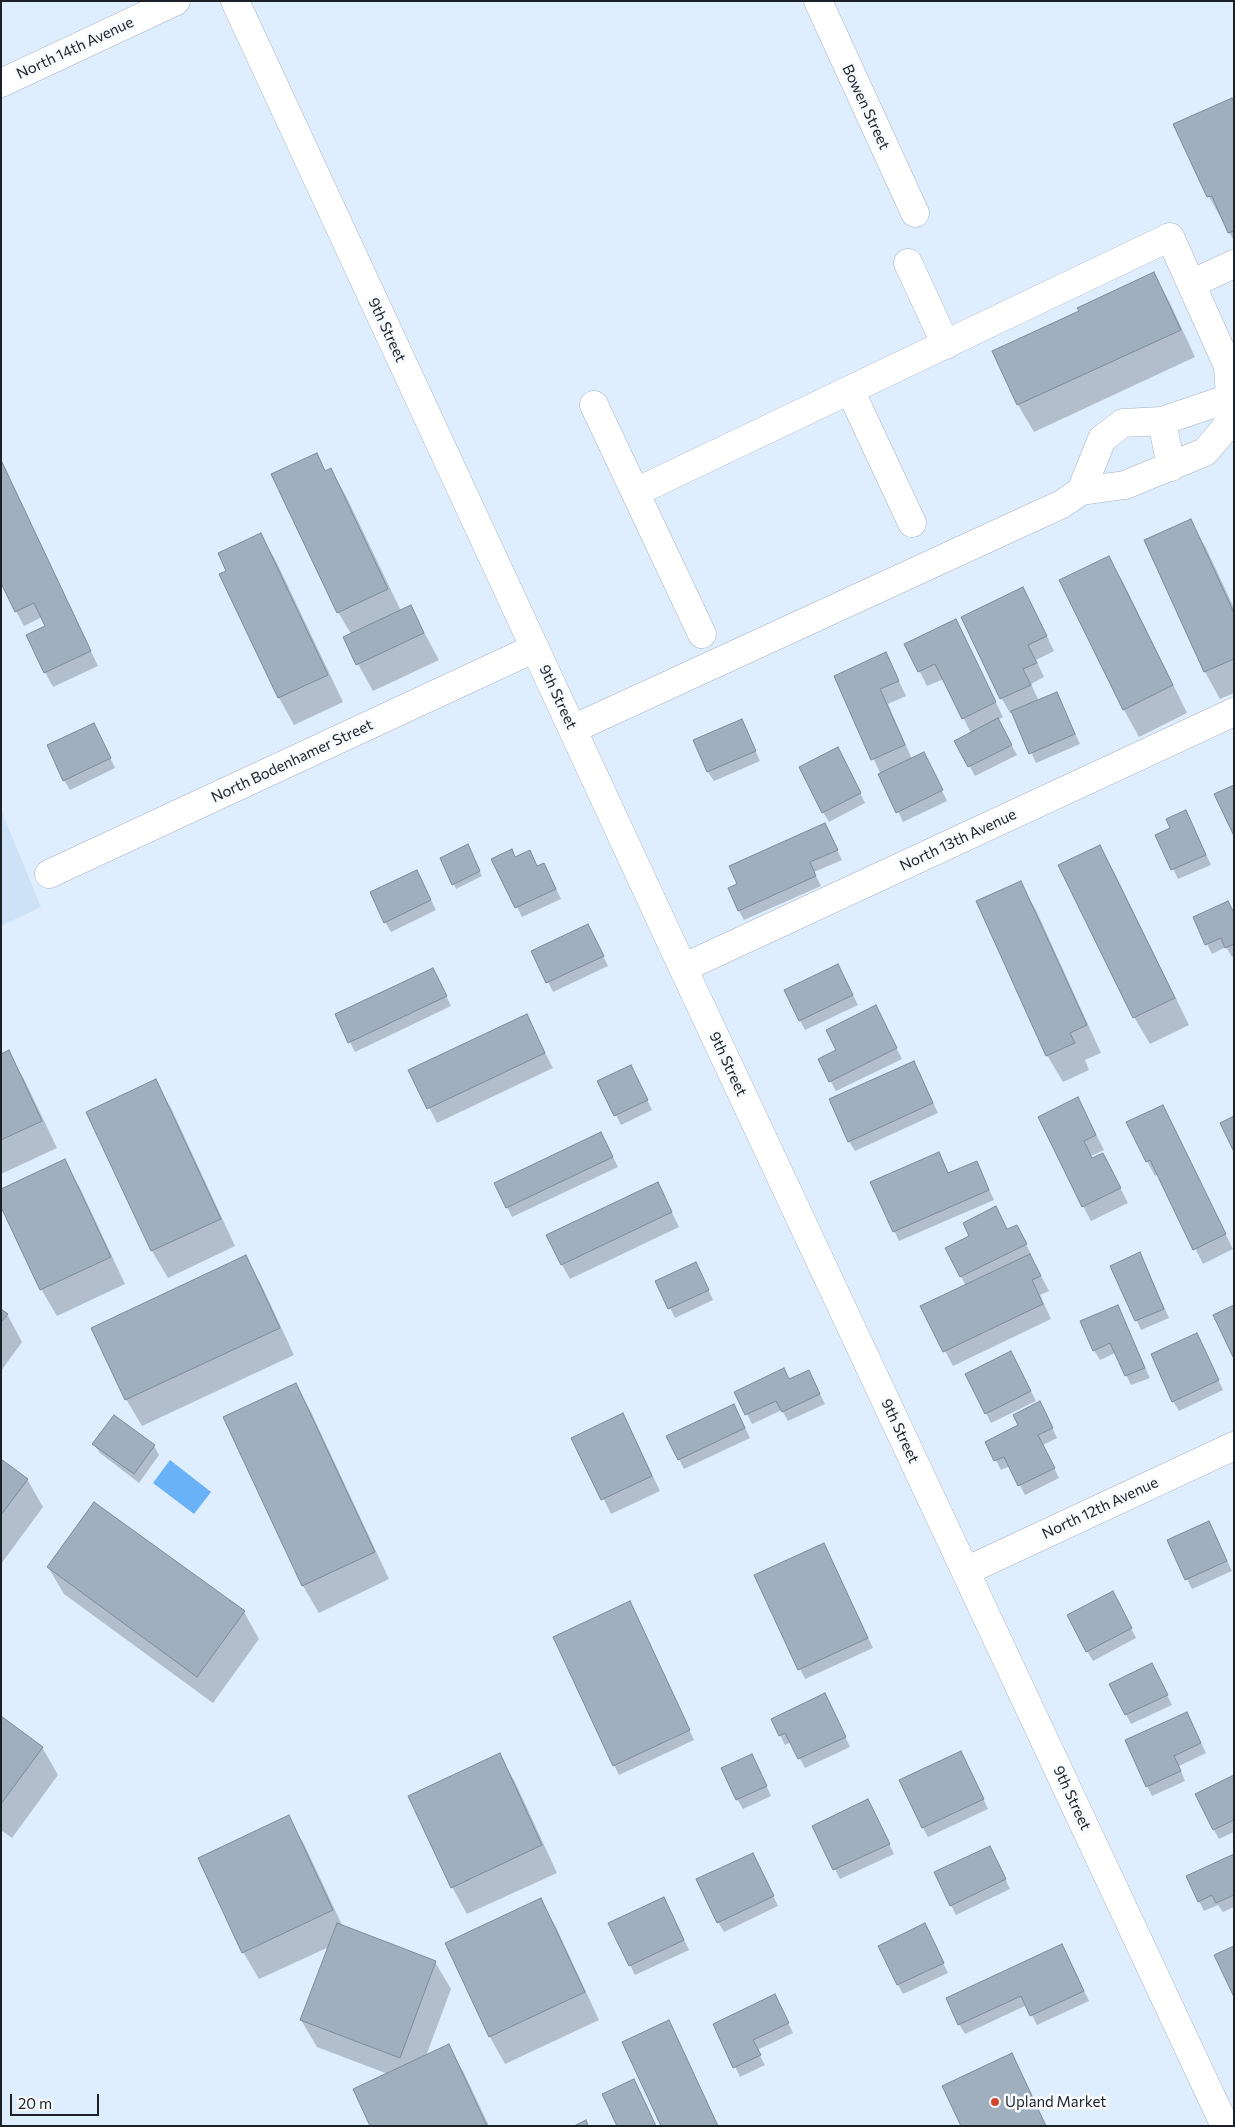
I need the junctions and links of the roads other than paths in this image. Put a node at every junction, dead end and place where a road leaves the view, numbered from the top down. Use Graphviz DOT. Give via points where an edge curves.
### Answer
graph roads {
  1 [pos="176,1"];
  2 [pos="235,1"];
  3 [pos="818,1"];
  4 [pos="1,83"];
  5 [pos="915,213"];
  6 [pos="908,263"];
  7 [pos="1234,264"];
  8 [pos="1191,284"];
  9 [pos="946,344"];
  10 [pos="850,390"];
  11 [pos="1230,398"];
  12 [pos="594,405"];
  13 [pos="1162,421"];
  14 [pos="1171,467"];
  15 [pos="1081,491"];
  16 [pos="636,492"];
  17 [pos="912,522"];
  18 [pos="702,634"];
  19 [pos="535,648"];
  20 [pos="1234,712"];
  21 [pos="572,729"];
  22 [pos="49,874"];
  23 [pos="683,968"];
  24 [pos="1234,1446"];
  25 [pos="966,1571"];
  26 [pos="1225,2126"];
  1 -- 4 [label="street, North 14th Avenue"];
  2 -- 19 [label="street, 9th Street"];
  3 -- 5 [label="street, Bowen Street"];
  6 -- 9 [label="street"];
  7 -- 8 [label="street"];
  8 -- 9 [label="street" via="1170,237"];
  8 -- 11 [label="street" via="1228,366"];
  9 -- 10 [label="street"];
  10 -- 16 [label="street"];
  10 -- 17 [label="street"];
  11 -- 13 [label="street"];
  11 -- 14 [label="street" via="1227,426 1205,452"];
  12 -- 16 [label="street"];
  13 -- 14 [label="street"];
  13 -- 15 [label="street" via="1123,423 1102,439"];
  14 -- 15 [label="street" via="1125,485"];
  15 -- 21 [label="street" via="1062,504"];
  16 -- 18 [label="street"];
  19 -- 21 [label="street, 9th Street"];
  19 -- 22 [label="street, North Bodenhamer Street"];
  20 -- 23 [label="street, North 13th Avenue"];
  21 -- 23 [label="street, 9th Street"];
  23 -- 25 [label="street, 9th Street"];
  24 -- 25 [label="street, North 12th Avenue"];
  25 -- 26 [label="street, 9th Street"];
}
